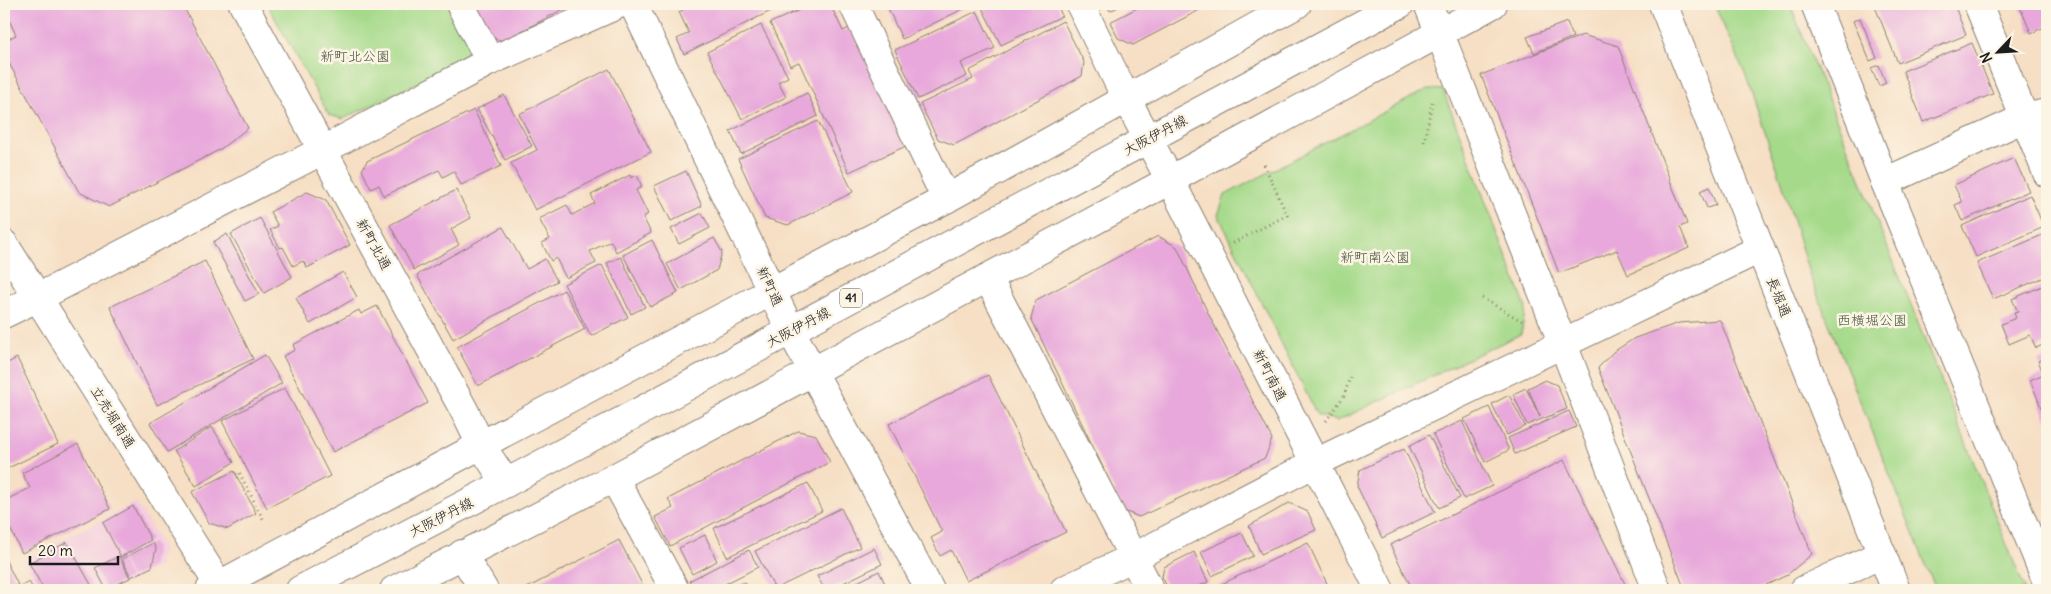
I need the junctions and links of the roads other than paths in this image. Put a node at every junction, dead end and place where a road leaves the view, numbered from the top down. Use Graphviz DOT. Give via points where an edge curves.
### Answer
graph roads {
  1 [pos="243,4"];
  2 [pos="460,4"];
  3 [pos="619,4"];
  4 [pos="633,4"];
  5 [pos="853,4"];
  6 [pos="1080,4"];
  7 [pos="1400,4"];
  8 [pos="1428,4"];
  9 [pos="1493,4"];
  10 [pos="1663,4"];
  11 [pos="1815,4"];
  12 [pos="1978,4"];
  13 [pos="1292,5"];
  14 [pos="1439,33"];
  15 [pos="490,61"];
  16 [pos="1126,98"];
  17 [pos="2036,116"];
  18 [pos="323,150"];
  19 [pos="1159,160"];
  20 [pos="2047,173"];
  21 [pos="1885,182"];
  22 [pos="946,199"];
  23 [pos="4,244"];
  24 [pos="1760,249"];
  25 [pos="988,278"];
  26 [pos="772,290"];
  27 [pos="37,298"];
  28 [pos="4,314"];
  29 [pos="790,330"];
  30 [pos="1563,344"];
  31 [pos="812,371"];
  32 [pos="481,444"];
  33 [pos="1315,463"];
  34 [pos="614,478"];
  35 [pos="506,484"];
  36 [pos="2040,545"];
  37 [pos="462,554"];
  38 [pos="1882,554"];
  39 [pos="1134,557"];
  40 [pos="2047,582"];
  41 [pos="217,589"];
  42 [pos="300,590"];
  43 [pos="394,590"];
  44 [pos="484,590"];
  45 [pos="675,590"];
  46 [pos="930,590"];
  47 [pos="1064,590"];
  48 [pos="1150,590"];
  49 [pos="1380,590"];
  50 [pos="1657,590"];
  51 [pos="1804,590"];
  52 [pos="1896,590"];
  1 -- 18 [label="street, 新町北通"];
  2 -- 15 [label="street"];
  3 -- 15 [label="street"];
  4 -- 26 [label="street, 新町通"];
  5 -- 22 [label="street"];
  6 -- 16 [label="street, 新町南通"];
  7 -- 19 [label="street, 大阪伊丹線 / 41"];
  8 -- 14 [label="street"];
  9 -- 14 [label="street"];
  10 -- 24 [label="street, 長堀通"];
  11 -- 21 [label="street"];
  12 -- 17 [label="street"];
  13 -- 16 [label="street"];
  14 -- 19 [label="street"];
  14 -- 30 [label="street"];
  15 -- 18 [label="street"];
  16 -- 19 [label="street, 新町南通"];
  16 -- 22 [label="street"];
  17 -- 20 [label="street"];
  17 -- 21 [label="street"];
  18 -- 27 [label="street"];
  18 -- 32 [label="street, 新町北通"];
  19 -- 25 [label="street"];
  19 -- 29 [label="street, 大阪伊丹線 / 41"];
  19 -- 33 [label="street, 新町南通"];
  21 -- 36 [label="street"];
  22 -- 26 [label="street"];
  23 -- 27 [label="street, 立売堀南通"];
  24 -- 30 [label="street"];
  24 -- 38 [label="street, 長堀通"];
  25 -- 31 [label="street"];
  25 -- 39 [label="street"];
  26 -- 29 [label="street, 新町通"];
  26 -- 32 [label="street"];
  27 -- 28 [label="street"];
  27 -- 41 [label="street, 立売堀南通"];
  29 -- 31 [label="street, 新町通"];
  29 -- 35 [label="street, 大阪伊丹線 / 41"];
  30 -- 33 [label="street"];
  30 -- 50 [label="street"];
  31 -- 34 [label="street"];
  31 -- 46 [label="street, 新町通"];
  32 -- 35 [label="street, 新町北通"];
  32 -- 41 [label="street"];
  33 -- 39 [label="street"];
  33 -- 49 [label="street, 新町南通"];
  34 -- 37 [label="street"];
  34 -- 45 [label="street"];
  35 -- 42 [label="street, 大阪伊丹線 / 41"];
  36 -- 40 [label="street"];
  37 -- 43 [label="street"];
  37 -- 44 [label="street"];
  38 -- 51 [label="street"];
  38 -- 52 [label="street, 長堀通"];
  39 -- 47 [label="street"];
  39 -- 48 [label="street"];
}
